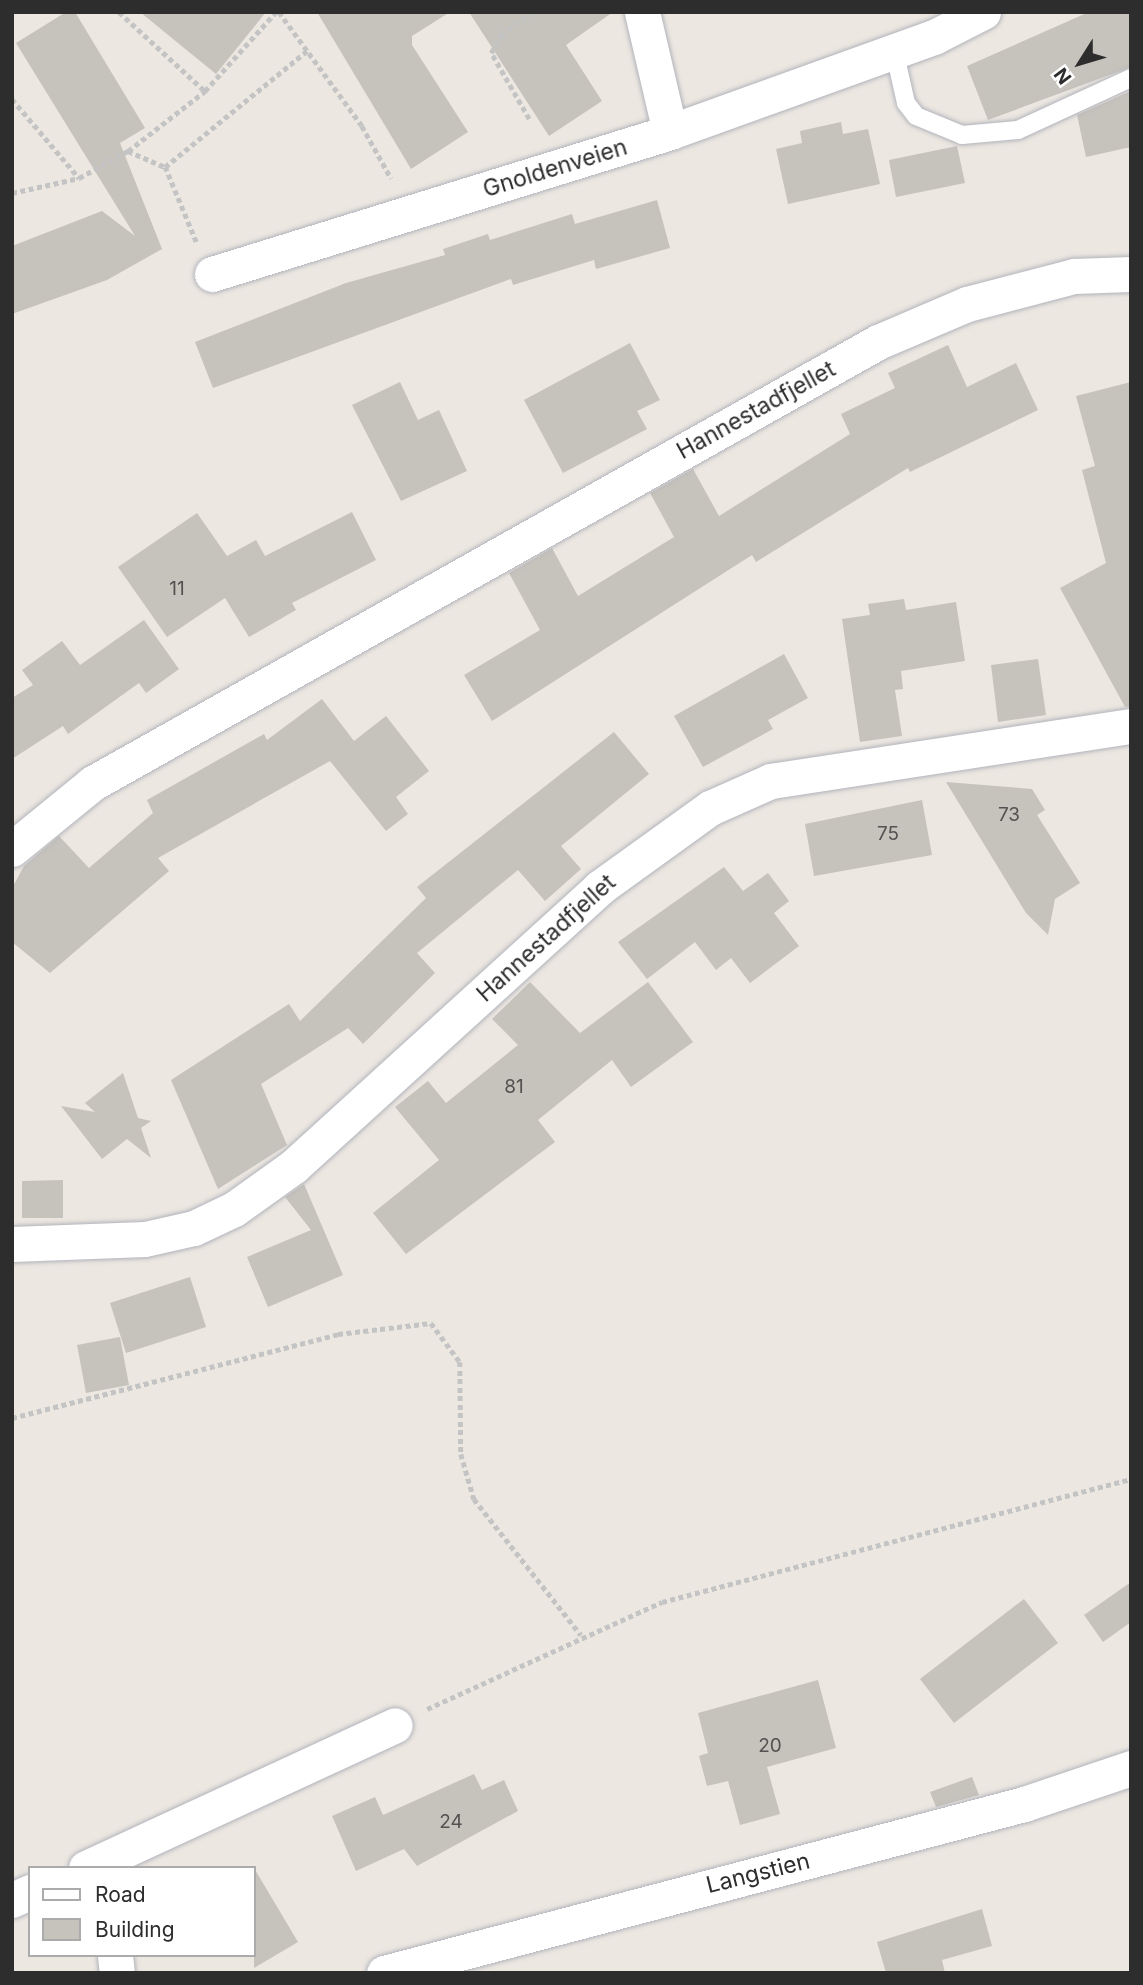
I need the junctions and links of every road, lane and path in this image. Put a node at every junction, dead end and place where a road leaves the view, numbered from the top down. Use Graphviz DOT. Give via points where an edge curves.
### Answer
graph roads {
  1 [pos="119,12"];
  2 [pos="277,12"];
  3 [pos="531,12"];
  4 [pos="642,12"];
  5 [pos="984,12"];
  6 [pos="308,50"];
  7 [pos="894,50"];
  8 [pos="1131,78"];
  9 [pos="205,91"];
  10 [pos="12,99"];
  11 [pos="529,119"];
  12 [pos="670,132"];
  13 [pos="128,151"];
  14 [pos="165,167"];
  15 [pos="79,178"];
  16 [pos="12,193"];
  17 [pos="411,212"];
  18 [pos="212,274"];
  19 [pos="1131,274"];
  20 [pos="1131,726"];
  21 [pos="12,849"];
  22 [pos="12,1244"];
  23 [pos="12,1418"];
  24 [pos="1131,1479"];
  25 [pos="581,1635"];
  26 [pos="395,1725"];
  27 [pos="1131,1768"];
  28 [pos="90,1866"];
  29 [pos="28,1893"];
  30 [pos="12,1900"];
  31 [pos="384,1973"];
  1 -- 9 [label="path"];
  2 -- 6 [label="path"];
  2 -- 9 [label="path"];
  3 -- 11 [label="path" via="501,35 491,53"];
  4 -- 12 [label="street"];
  5 -- 7 [label="street, Gnoldenveien"];
  6 -- 14 [label="path"];
  6 -- 17 [label="path" via="362,126"];
  7 -- 8 [label="lane" via="906,103 916,116 962,135 1018,130"];
  7 -- 12 [label="street, Gnoldenveien"];
  9 -- 13 [label="path"];
  10 -- 15 [label="path"];
  12 -- 17 [label="street, Gnoldenveien"];
  13 -- 14 [label="path"];
  13 -- 15 [label="path"];
  14 -- 18 [label="path"];
  15 -- 16 [label="path"];
  17 -- 18 [label="street, Gnoldenveien"];
  19 -- 21 [label="street, Hannestadfjellet" via="1074,276 967,304 878,342 93,783"];
  20 -- 22 [label="street, Hannestadfjellet" via="771,781 710,808 599,888 295,1166 234,1209 145,1239"];
  23 -- 25 [label="path" via="338,1334 431,1323 460,1362 461,1454 474,1499"];
  24 -- 25 [label="path" via="662,1602"];
  25 -- 26 [label="path"];
  26 -- 28 [label="street"];
  27 -- 31 [label="street, Langstien" via="1024,1804"];
  29 -- 30 [label="street"];
}
